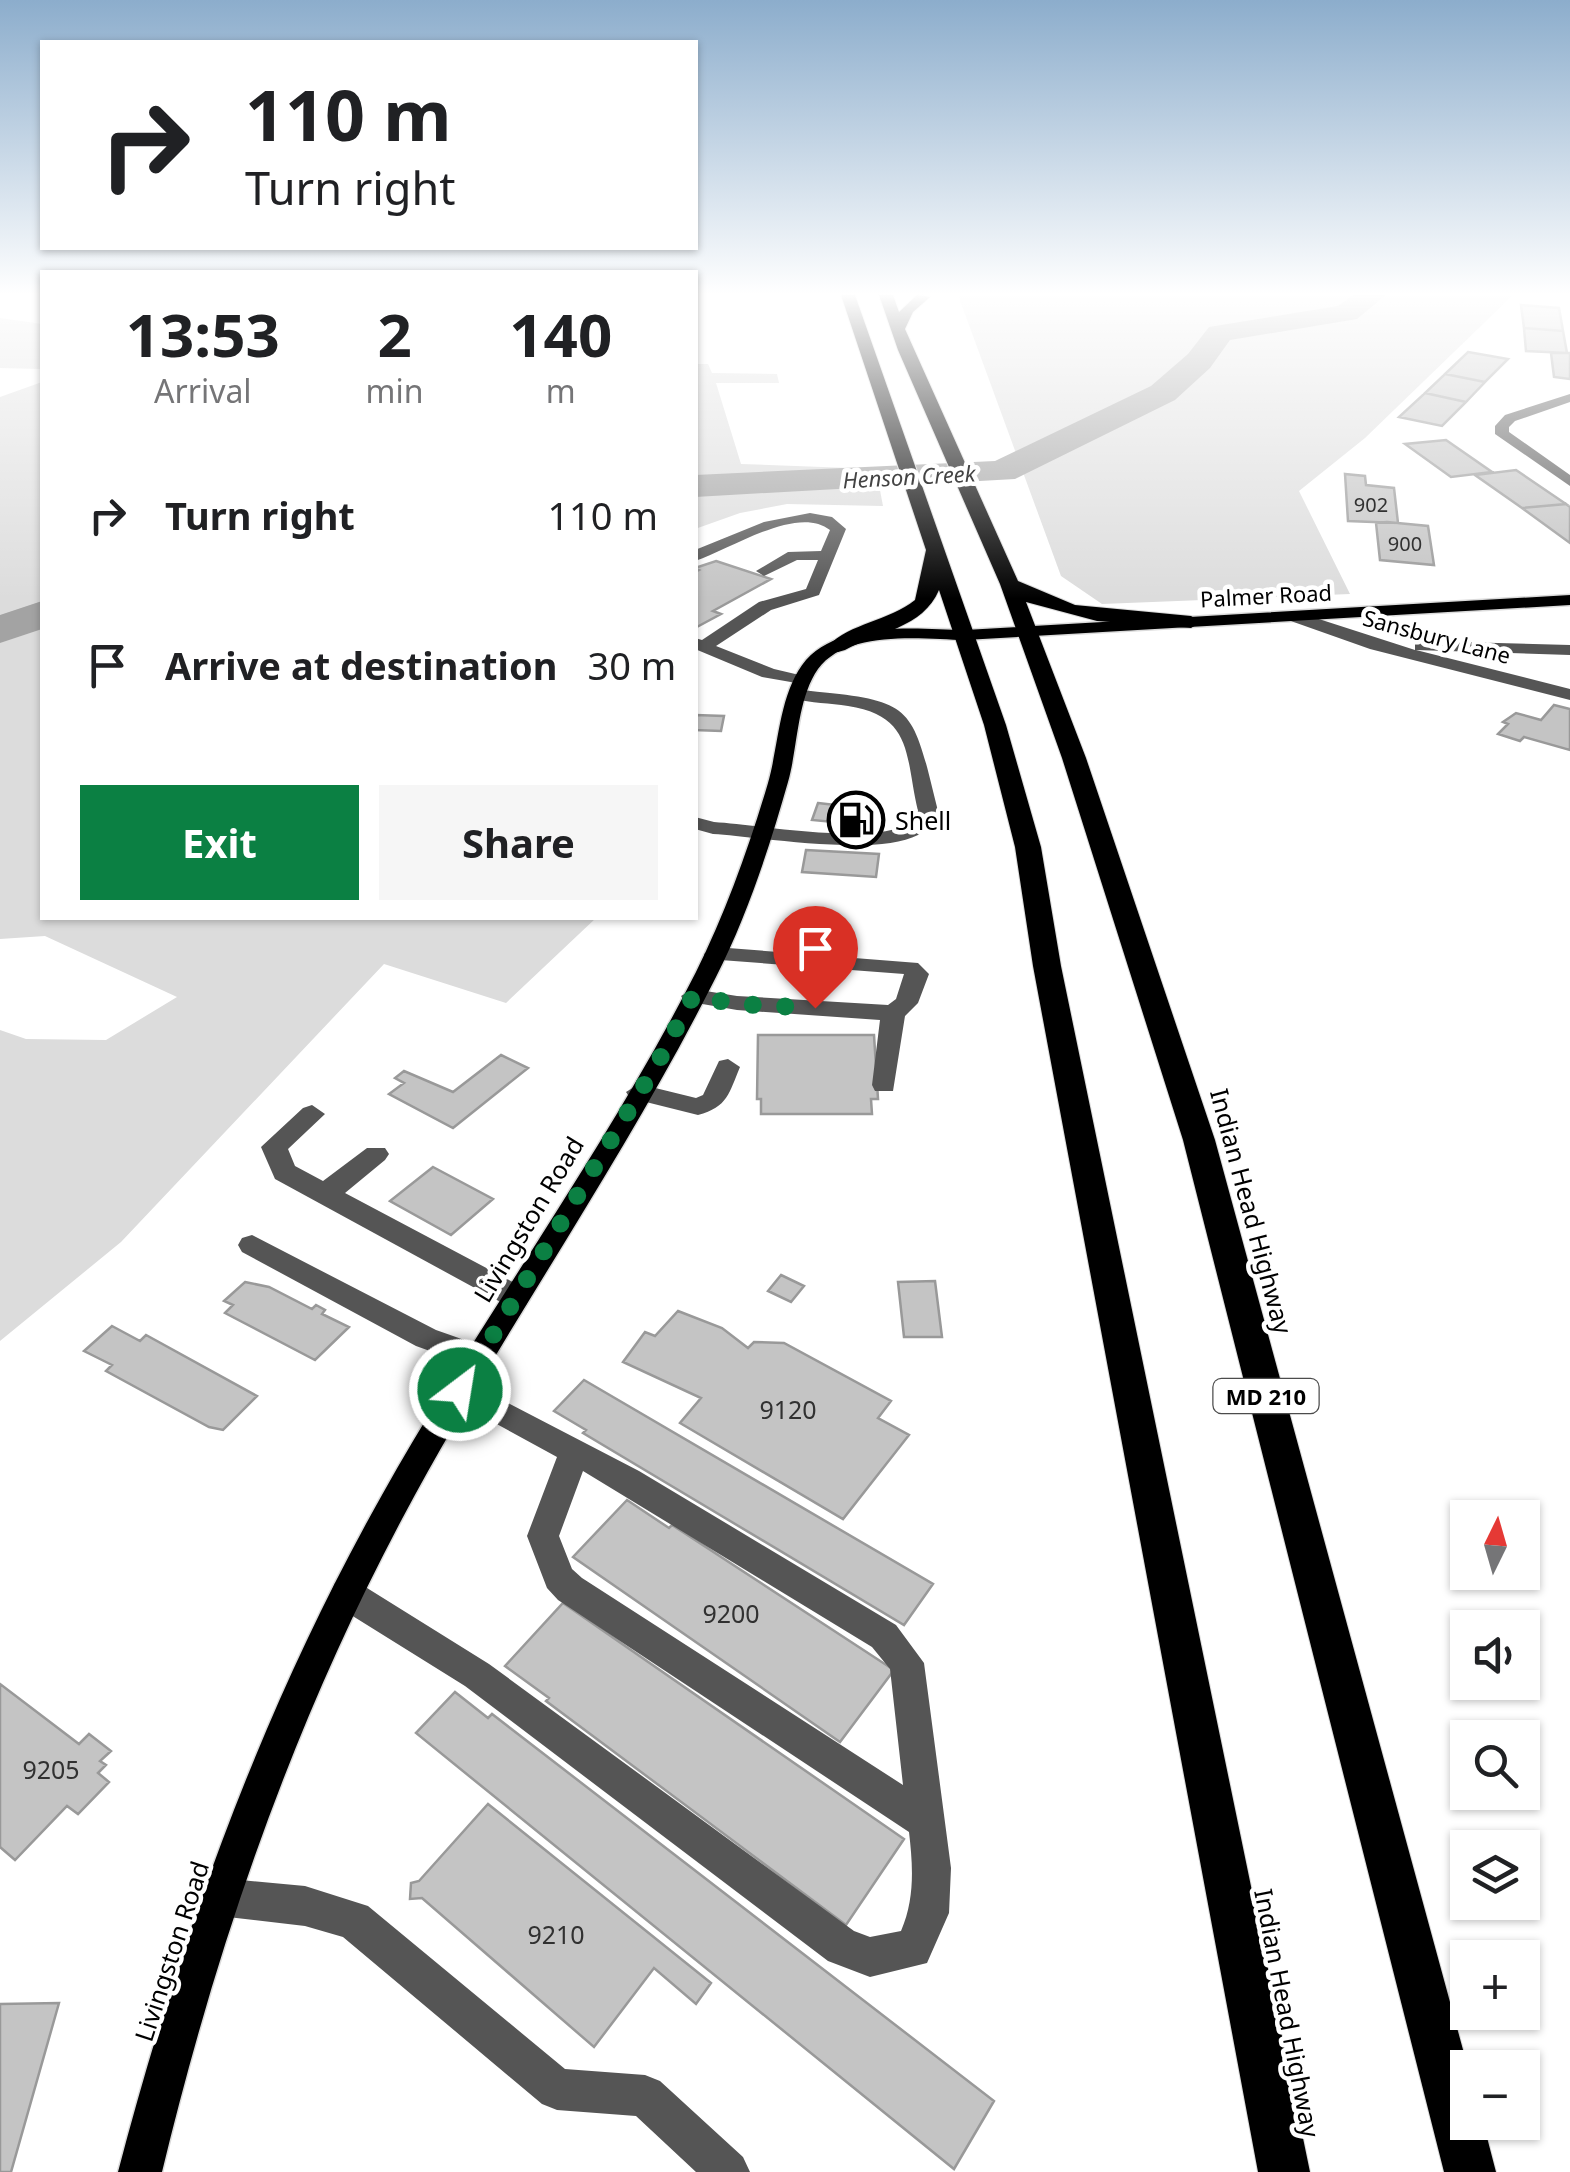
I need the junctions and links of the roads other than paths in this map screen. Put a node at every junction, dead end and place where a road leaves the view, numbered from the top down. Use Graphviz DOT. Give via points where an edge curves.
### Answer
graph roads {
  1 [pos="883,396"];
  2 [pos="927,396"];
  3 [pos="1570,398"];
  4 [pos="1570,482"];
  5 [pos="934,541"];
  6 [pos="698,555"];
  7 [pos="828,556"];
  8 [pos="764,571"];
  9 [pos="1010,584"];
  10 [pos="1570,600"];
  11 [pos="1294,616"];
  12 [pos="1191,622"];
  13 [pos="1026,631"];
  14 [pos="965,635"];
  15 [pos="699,645"];
  16 [pos="838,646"];
  17 [pos="1376,646"];
  18 [pos="1570,650"];
  19 [pos="801,688"];
  20 [pos="1570,695"];
  21 [pos="698,824"];
  22 [pos="762,830"];
  23 [pos="715,954"];
  24 [pos="693,996"];
  25 [pos="892,1013"];
  26 [pos="728,1066"];
  27 [pos="884,1085"];
  28 [pos="640,1092"];
  29 [pos="312,1114"];
  30 [pos="376,1154"];
  31 [pos="325,1194"];
  32 [pos="252,1244"];
  33 [pos="516,1297"];
  34 [pos="480,1357"];
  35 [pos="460,1390"];
  36 [pos="575,1452"];
  37 [pos="347,1594"];
  38 [pos="927,1822"];
  39 [pos="219,1896"];
  40 [pos="140,2172"];
  41 [pos="728,2172"];
  42 [pos="1284,2172"];
  43 [pos="1470,2172"];
  1 -- 5 [label="highway, Indian Head Highway"];
  2 -- 9 [label="highway, Indian Head Highway / MD 210"];
  3 -- 4 [label="street" via="1510,418 1502,434"];
  5 -- 14 [label="highway, Indian Head Highway"];
  5 -- 16 [label="highway" via="924,604"];
  6 -- 7 [label="street" via="806,516 838,529"];
  7 -- 8 [label="street" via="794,555"];
  7 -- 15 [label="street" via="814,592 765,606"];
  9 -- 12 [label="highway" via="1060,609"];
  9 -- 13 [label="highway, Indian Head Highway / MD 210"];
  10 -- 11 [label="main road, Palmer Road"];
  11 -- 12 [label="main road, Palmer Road"];
  11 -- 17 [label="street, Sansbury Lane"];
  12 -- 13 [label="main road, Palmer Road"];
  13 -- 14 [label="main road, Palmer Road"];
  13 -- 43 [label="highway, Indian Head Highway / MD 210" via="1199,1140"];
  14 -- 16 [label="main road" via="914,634"];
  14 -- 42 [label="highway, Indian Head Highway" via="1028,847"];
  15 -- 19 [label="street"];
  16 -- 19 [label="main road" via="811,664"];
  17 -- 18 [label="street"];
  17 -- 20 [label="street, Sansbury Lane"];
  19 -- 22 [label="main road, Livingston Road"];
  19 -- 22 [label="street" via="894,712 905,725 928,811 913,830 890,838"];
  21 -- 22 [label="street"];
  22 -- 23 [label="main road, Livingston Road"];
  23 -- 24 [label="main road, Livingston Road"];
  23 -- 25 [label="street" via="910,968 916,974 906,1003"];
  24 -- 25 [label="street"];
  24 -- 28 [label="main road, Livingston Road"];
  25 -- 27 [label="street"];
  26 -- 28 [label="street" via="713,1100 698,1107"];
  28 -- 33 [label="main road, Livingston Road"];
  29 -- 31 [label="street" via="274,1147 275,1158 284,1172"];
  30 -- 31 [label="street"];
  31 -- 33 [label="street"];
  32 -- 34 [label="street" via="426,1338"];
  33 -- 34 [label="main road, Livingston Road"];
  34 -- 35 [label="main road, Livingston Road"];
  35 -- 36 [label="street"];
  35 -- 37 [label="main road, Livingston Road"];
  36 -- 38 [label="street" via="884,1636 906,1663"];
  36 -- 38 [label="street" via="543,1536 570,1590"];
  37 -- 38 [label="street" via="477,1675 842,1947 870,1957 913,1948 929,1913"];
  37 -- 39 [label="main road, Livingston Road" via="248,1811"];
  39 -- 40 [label="main road, Livingston Road" via="174,2031"];
  39 -- 41 [label="street" via="305,1906 354,1920 557,2089 645,2096"];
}
